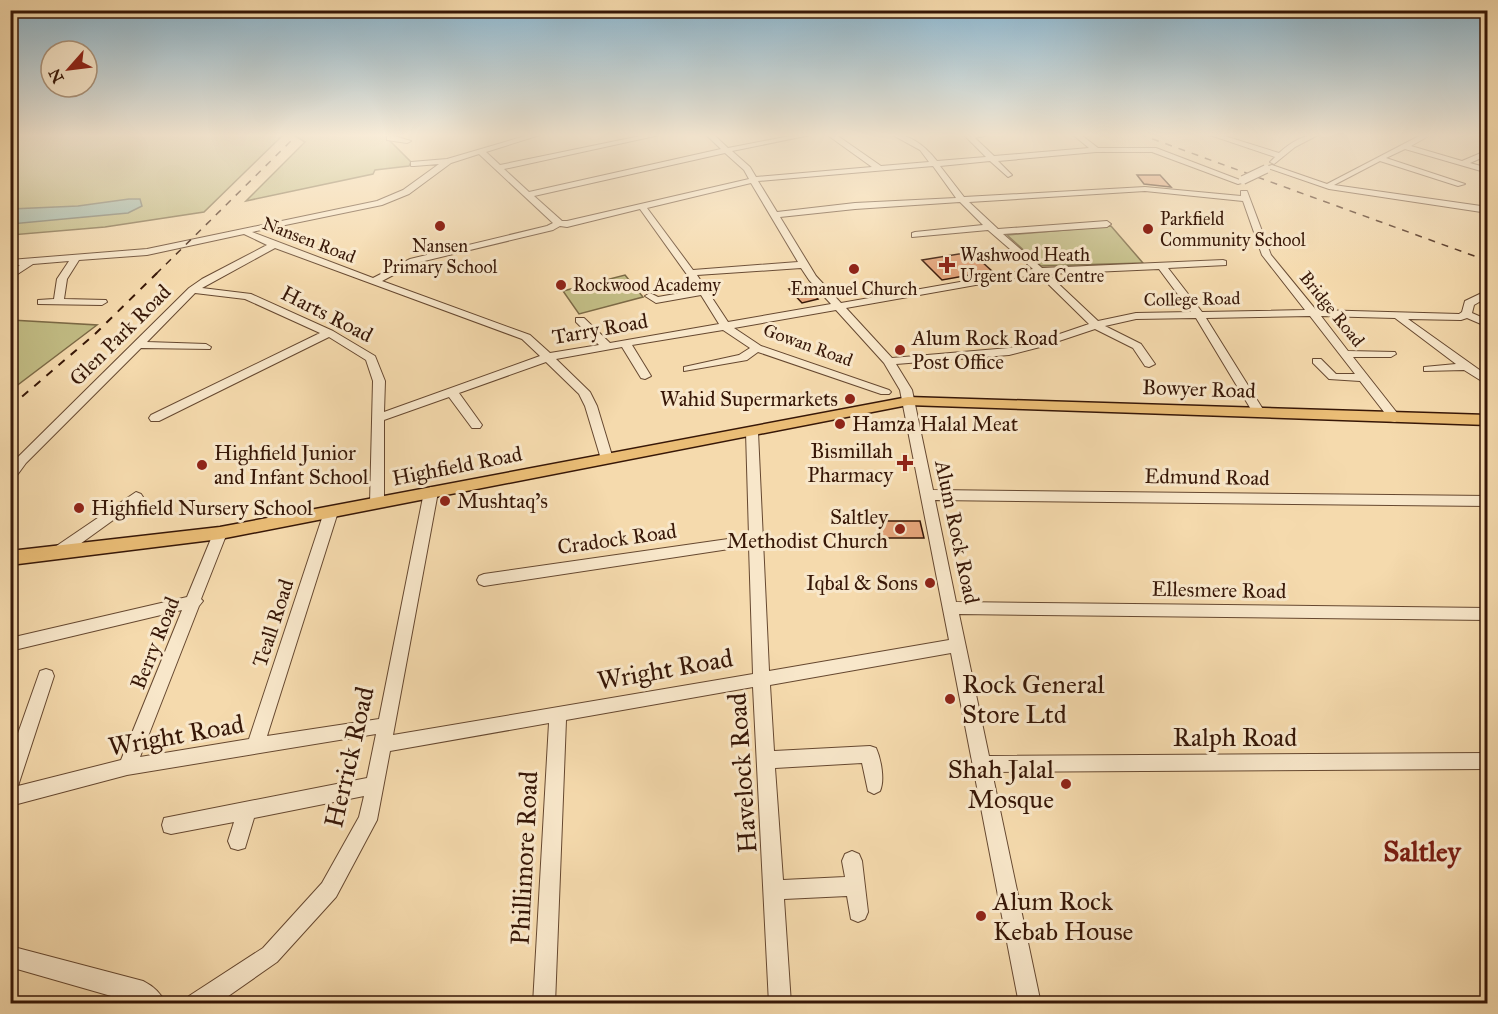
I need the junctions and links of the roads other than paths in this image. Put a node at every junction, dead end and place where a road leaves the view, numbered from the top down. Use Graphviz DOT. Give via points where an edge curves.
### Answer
graph roads {
  1 [pos="420,181"];
  2 [pos="516,181"];
  3 [pos="587,181"];
  4 [pos="743,181"];
  5 [pos="753,181"];
  6 [pos="948,181"];
  7 [pos="1242,181"];
  8 [pos="1311,181"];
  9 [pos="1334,181"];
  10 [pos="1056,187"];
  11 [pos="1329,187"];
  12 [pos="1040,188"];
  13 [pos="1024,189"];
  14 [pos="530,194"];
  15 [pos="1048,196"];
  16 [pos="1247,200"];
  17 [pos="963,201"];
  18 [pos="642,206"];
  19 [pos="1488,210"];
  20 [pos="774,215"];
  21 [pos="560,223"];
  22 [pos="1107,224"];
  23 [pos="907,225"];
  24 [pos="246,230"];
  25 [pos="993,230"];
  26 [pos="274,245"];
  27 [pos="76,258"];
  28 [pos="31,262"];
  29 [pos="10,263"];
  30 [pos="1223,263"];
  31 [pos="802,265"];
  32 [pos="1161,265"];
  33 [pos="1040,271"];
  34 [pos="691,273"];
  35 [pos="10,276"];
  36 [pos="373,282"];
  37 [pos="193,290"];
  38 [pos="704,292"];
  39 [pos="1488,293"];
  40 [pos="650,296"];
  41 [pos="108,301"];
  42 [pos="42,302"];
  43 [pos="59,302"];
  44 [pos="836,306"];
  45 [pos="1311,313"];
  46 [pos="1467,314"];
  47 [pos="1199,315"];
  48 [pos="1398,315"];
  49 [pos="580,321"];
  50 [pos="1488,324"];
  51 [pos="1096,325"];
  52 [pos="725,326"];
  53 [pos="329,333"];
  54 [pos="626,344"];
  55 [pos="137,345"];
  56 [pos="206,347"];
  57 [pos="608,347"];
  58 [pos="757,348"];
  59 [pos="1344,354"];
  60 [pos="1391,354"];
  61 [pos="1131,355"];
  62 [pos="548,357"];
  63 [pos="889,361"];
  64 [pos="1317,361"];
  65 [pos="1467,366"];
  66 [pos="688,369"];
  67 [pos="1428,369"];
  68 [pos="645,376"];
  69 [pos="1365,378"];
  70 [pos="1488,382"];
  71 [pos="452,392"];
  72 [pos="885,392"];
  73 [pos="908,401"];
  74 [pos="1258,411"];
  75 [pos="155,418"];
  76 [pos="379,418"];
  77 [pos="1395,418"];
  78 [pos="1488,420"];
  79 [pos="476,425"];
  80 [pos="752,432"];
  81 [pos="607,459"];
  82 [pos="10,475"];
  83 [pos="431,492"];
  84 [pos="926,495"];
  85 [pos="136,497"];
  86 [pos="1488,501"];
  87 [pos="377,503"];
  88 [pos="331,512"];
  89 [pos="220,533"];
  90 [pos="756,540"];
  91 [pos="57,553"];
  92 [pos="10,558"];
  93 [pos="484,580"];
  94 [pos="195,601"];
  95 [pos="950,608"];
  96 [pos="1488,614"];
  97 [pos="10,645"];
  98 [pos="958,645"];
  99 [pos="46,676"];
  100 [pos="761,678"];
  101 [pos="558,714"];
  102 [pos="387,725"];
  103 [pos="381,745"];
  104 [pos="255,747"];
  105 [pos="767,760"];
  106 [pos="1488,761"];
  107 [pos="984,764"];
  108 [pos="127,767"];
  109 [pos="10,784"];
  110 [pos="375,785"];
  111 [pos="874,785"];
  112 [pos="10,797"];
  113 [pos="246,812"];
  114 [pos="171,825"];
  115 [pos="238,841"];
  116 [pos="852,861"];
  117 [pos="856,886"];
  118 [pos="774,890"];
  119 [pos="858,912"];
  120 [pos="10,956"];
  121 [pos="154,1004"];
  122 [pos="197,1004"];
  123 [pos="544,1004"];
  124 [pos="780,1004"];
  125 [pos="1030,1004"];
  1 -- 24 [label="street" via="387,201"];
  2 -- 14 [label="street"];
  3 -- 14 [label="street"];
  4 -- 18 [label="street"];
  5 -- 20 [label="street, Alum Rock Road"];
  6 -- 17 [label="street"];
  7 -- 16 [label="street, Bridge Road"];
  8 -- 11 [label="street"];
  9 -- 11 [label="street"];
  10 -- 12 [label="street"];
  11 -- 19 [label="street"];
  12 -- 13 [label="street"];
  12 -- 15 [label="street"];
  14 -- 21 [label="street"];
  15 -- 16 [label="street" via="1145,189"];
  15 -- 17 [label="street"];
  16 -- 45 [label="street, Bridge Road" via="1267,255"];
  17 -- 20 [label="street"];
  17 -- 25 [label="street"];
  18 -- 21 [label="street"];
  18 -- 34 [label="street, Gowan Road"];
  20 -- 31 [label="street, Alum Rock Road"];
  21 -- 36 [label="street" via="413,261"];
  22 -- 25 [label="street"];
  23 -- 25 [label="street" via="917,238"];
  24 -- 26 [label="street, Nansen Road"];
  24 -- 27 [label="street" via="147,252"];
  25 -- 33 [label="street"];
  26 -- 36 [label="street, Nansen Road"];
  26 -- 37 [label="street, Glen Park Road"];
  27 -- 28 [label="street"];
  27 -- 43 [label="street" via="62,279"];
  28 -- 29 [label="street"];
  28 -- 35 [label="street"];
  30 -- 32 [label="street, Tarry Road"];
  31 -- 34 [label="street"];
  31 -- 44 [label="street, Alum Rock Road"];
  32 -- 33 [label="street, Tarry Road"];
  32 -- 47 [label="street"];
  33 -- 44 [label="street, Tarry Road"];
  33 -- 51 [label="street"];
  34 -- 38 [label="street, Gowan Road"];
  36 -- 62 [label="street, Nansen Road" via="526,338"];
  37 -- 53 [label="street, Harts Road" via="247,296"];
  37 -- 55 [label="street, Glen Park Road"];
  38 -- 40 [label="street" via="656,300"];
  38 -- 52 [label="street, Gowan Road"];
  39 -- 46 [label="street" via="1469,303"];
  41 -- 43 [label="street"];
  42 -- 43 [label="street"];
  44 -- 52 [label="street, Tarry Road"];
  44 -- 63 [label="street, Alum Rock Road"];
  45 -- 47 [label="street, College Road"];
  45 -- 48 [label="street, College Road"];
  45 -- 59 [label="street, Bridge Road"];
  46 -- 48 [label="street, College Road" via="1448,318"];
  46 -- 50 [label="street"];
  47 -- 51 [label="street, College Road" via="1136,316"];
  47 -- 74 [label="street"];
  48 -- 65 [label="street"];
  49 -- 57 [label="street"];
  51 -- 61 [label="street" via="1137,346 1147,360"];
  51 -- 63 [label="street, College Road" via="1022,349"];
  52 -- 54 [label="street, Tarry Road"];
  52 -- 58 [label="street, Gowan Road"];
  53 -- 75 [label="street"];
  53 -- 76 [label="street, Harts Road" via="371,358 379,381"];
  54 -- 57 [label="street, Tarry Road"];
  54 -- 68 [label="street"];
  55 -- 56 [label="street"];
  55 -- 82 [label="street, Glen Park Road"];
  57 -- 62 [label="street, Tarry Road"];
  58 -- 66 [label="street" via="743,358"];
  58 -- 72 [label="street, Gowan Road"];
  59 -- 60 [label="street"];
  59 -- 69 [label="street, Bridge Road"];
  62 -- 71 [label="street, Tarry Road"];
  62 -- 81 [label="street, Nansen Road" via="584,392"];
  63 -- 73 [label="street, Alum Rock Road"];
  64 -- 69 [label="street" via="1333,377"];
  65 -- 67 [label="street"];
  65 -- 70 [label="street"];
  69 -- 77 [label="street, Bridge Road"];
  71 -- 76 [label="street, Tarry Road"];
  71 -- 79 [label="street"];
  73 -- 74 [label="main road, Bowyer Road"];
  73 -- 80 [label="main road, Highfield Road"];
  73 -- 84 [label="street, Alum Rock Road"];
  74 -- 77 [label="main road, Bowyer Road"];
  76 -- 87 [label="street, Harts Road"];
  77 -- 78 [label="main road, Bowyer Road"];
  80 -- 81 [label="main road, Highfield Road"];
  80 -- 90 [label="street, Havelock Road"];
  81 -- 83 [label="main road, Highfield Road"];
  83 -- 87 [label="main road, Highfield Road"];
  83 -- 102 [label="street, Herrick Road"];
  84 -- 86 [label="street, Edmund Road"];
  84 -- 95 [label="street, Alum Rock Road"];
  85 -- 91 [label="street"];
  87 -- 88 [label="main road, Highfield Road"];
  88 -- 89 [label="main road, Highfield Road"];
  88 -- 104 [label="street, Teall Road"];
  89 -- 91 [label="main road, Highfield Road"];
  89 -- 94 [label="street, Berry Road"];
  90 -- 93 [label="street, Cradock Road"];
  90 -- 100 [label="street, Havelock Road"];
  91 -- 92 [label="main road, Highfield Road"];
  94 -- 97 [label="street"];
  94 -- 108 [label="street, Berry Road"];
  95 -- 96 [label="street, Ellesmere Road"];
  95 -- 98 [label="street, Alum Rock Road"];
  98 -- 100 [label="street, Wright Road"];
  98 -- 107 [label="street, Alum Rock Road"];
  99 -- 109 [label="street"];
  100 -- 101 [label="street, Wright Road"];
  100 -- 105 [label="street, Havelock Road"];
  101 -- 103 [label="street, Wright Road"];
  101 -- 123 [label="street, Phillimore Road"];
  102 -- 103 [label="street, Herrick Road"];
  102 -- 104 [label="street, Wright Road"];
  103 -- 110 [label="street, Herrick Road"];
  104 -- 108 [label="street, Wright Road"];
  105 -- 111 [label="street" via="870,754"];
  105 -- 118 [label="street, Havelock Road"];
  106 -- 107 [label="street, Ralph Road"];
  107 -- 125 [label="street, Alum Rock Road"];
  108 -- 112 [label="street, Wright Road"];
  110 -- 113 [label="street"];
  110 -- 122 [label="street, Herrick Road" via="368,820 329,890 270,955"];
  113 -- 114 [label="street"];
  113 -- 115 [label="street"];
  116 -- 117 [label="street"];
  117 -- 118 [label="street"];
  117 -- 119 [label="street"];
  118 -- 124 [label="street, Havelock Road"];
  120 -- 121 [label="street" via="143,992"];
}
